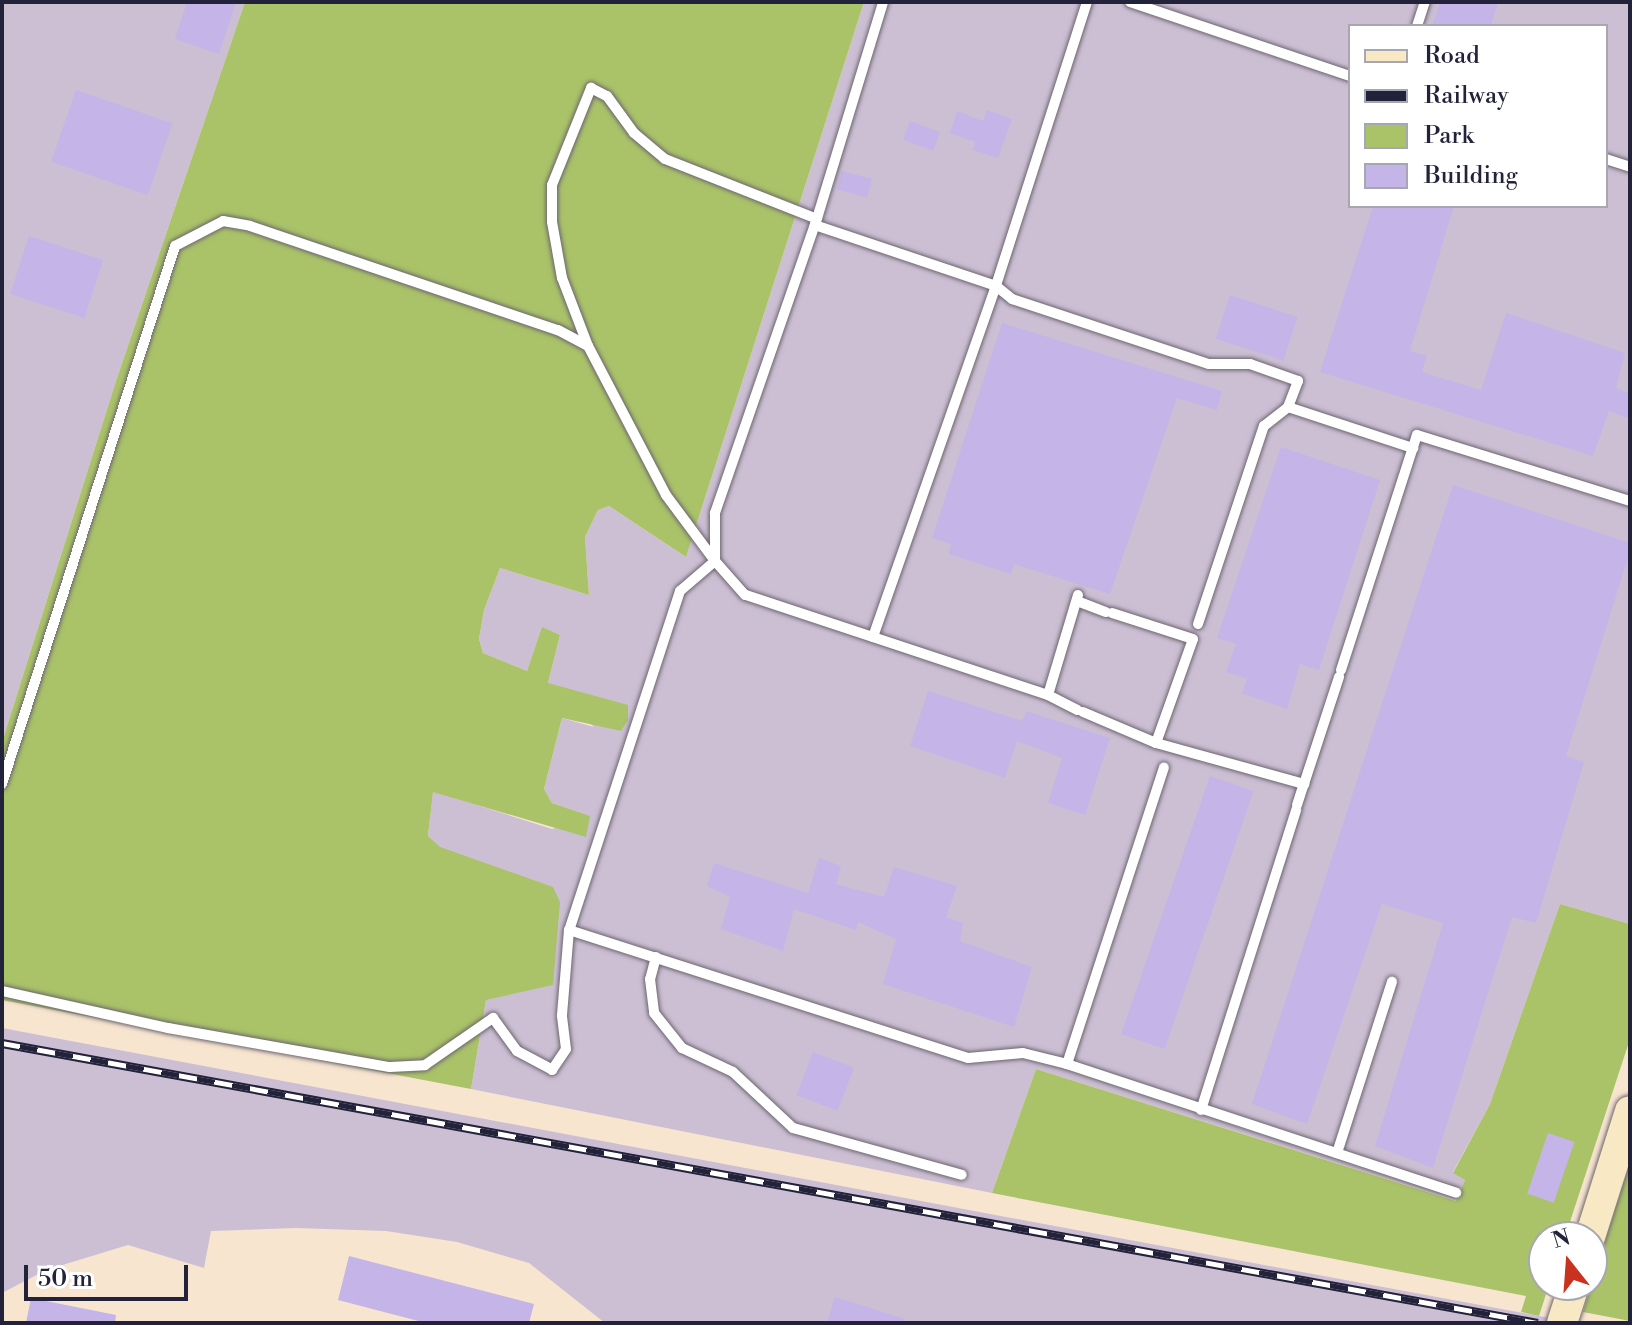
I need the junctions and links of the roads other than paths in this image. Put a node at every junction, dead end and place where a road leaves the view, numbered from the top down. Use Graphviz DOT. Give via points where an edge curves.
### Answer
graph roads {
  1 [pos="883,2"];
  2 [pos="1087,2"];
  3 [pos="1130,2"];
  4 [pos="1425,2"];
  5 [pos="1418,24"];
  6 [pos="1348,75"];
  7 [pos="1608,160"];
  8 [pos="1630,167"];
  9 [pos="816,222"];
  10 [pos="996,286"];
  11 [pos="588,346"];
  12 [pos="1288,407"];
  13 [pos="1413,448"];
  14 [pos="1630,501"];
  15 [pos="715,561"];
  16 [pos="1195,631"];
  17 [pos="873,637"];
  18 [pos="1048,695"];
  19 [pos="1156,743"];
  20 [pos="1171,748"];
  21 [pos="2,784"];
  22 [pos="1304,784"];
  23 [pos="569,930"];
  24 [pos="656,957"];
  25 [pos="1392,982"];
  26 [pos="2,991"];
  27 [pos="1067,1064"];
  28 [pos="1201,1110"];
  29 [pos="1630,1111"];
  30 [pos="1337,1153"];
  31 [pos="962,1175"];
  32 [pos="1456,1193"];
  33 [pos="1595,1221"];
  34 [pos="1569,1301"];
  35 [pos="1562,1323"];
  1 -- 9 [label="lane"];
  2 -- 10 [label="lane"];
  3 -- 6 [label="lane"];
  4 -- 5 [label="lane"];
  7 -- 8 [label="lane"];
  9 -- 10 [label="lane"];
  9 -- 11 [label="lane" via="665,159 634,133 607,96 591,88 552,185 562,278"];
  9 -- 15 [label="lane" via="715,513"];
  10 -- 12 [label="lane" via="1012,299 1209,364 1250,364 1298,381"];
  10 -- 17 [label="lane"];
  11 -- 15 [label="lane" via="666,495"];
  11 -- 21 [label="lane" via="558,330 250,226 223,221 175,246"];
  12 -- 13 [label="lane"];
  12 -- 16 [label="lane" via="1264,426"];
  13 -- 14 [label="lane" via="1417,435"];
  13 -- 22 [label="lane"];
  15 -- 17 [label="lane" via="745,595"];
  15 -- 23 [label="lane" via="680,591"];
  16 -- 18 [label="lane" via="1109,612 1077,598"];
  16 -- 19 [label="lane"];
  17 -- 18 [label="lane"];
  18 -- 19 [label="lane"];
  19 -- 20 [label="lane"];
  20 -- 22 [label="lane"];
  20 -- 27 [label="lane"];
  22 -- 28 [label="lane"];
  23 -- 24 [label="lane"];
  23 -- 26 [label="lane" via="562,1015 566,1049 552,1070 517,1051 493,1018 425,1065 390,1067 168,1028"];
  24 -- 27 [label="lane" via="968,1058 1023,1053"];
  24 -- 31 [label="lane" via="650,979 654,1013 682,1048 733,1072 793,1128"];
  25 -- 30 [label="lane"];
  27 -- 28 [label="lane"];
  28 -- 30 [label="lane"];
  29 -- 33 [label="main road"];
  30 -- 32 [label="lane"];
  34 -- 35 [label="main road"];
}
